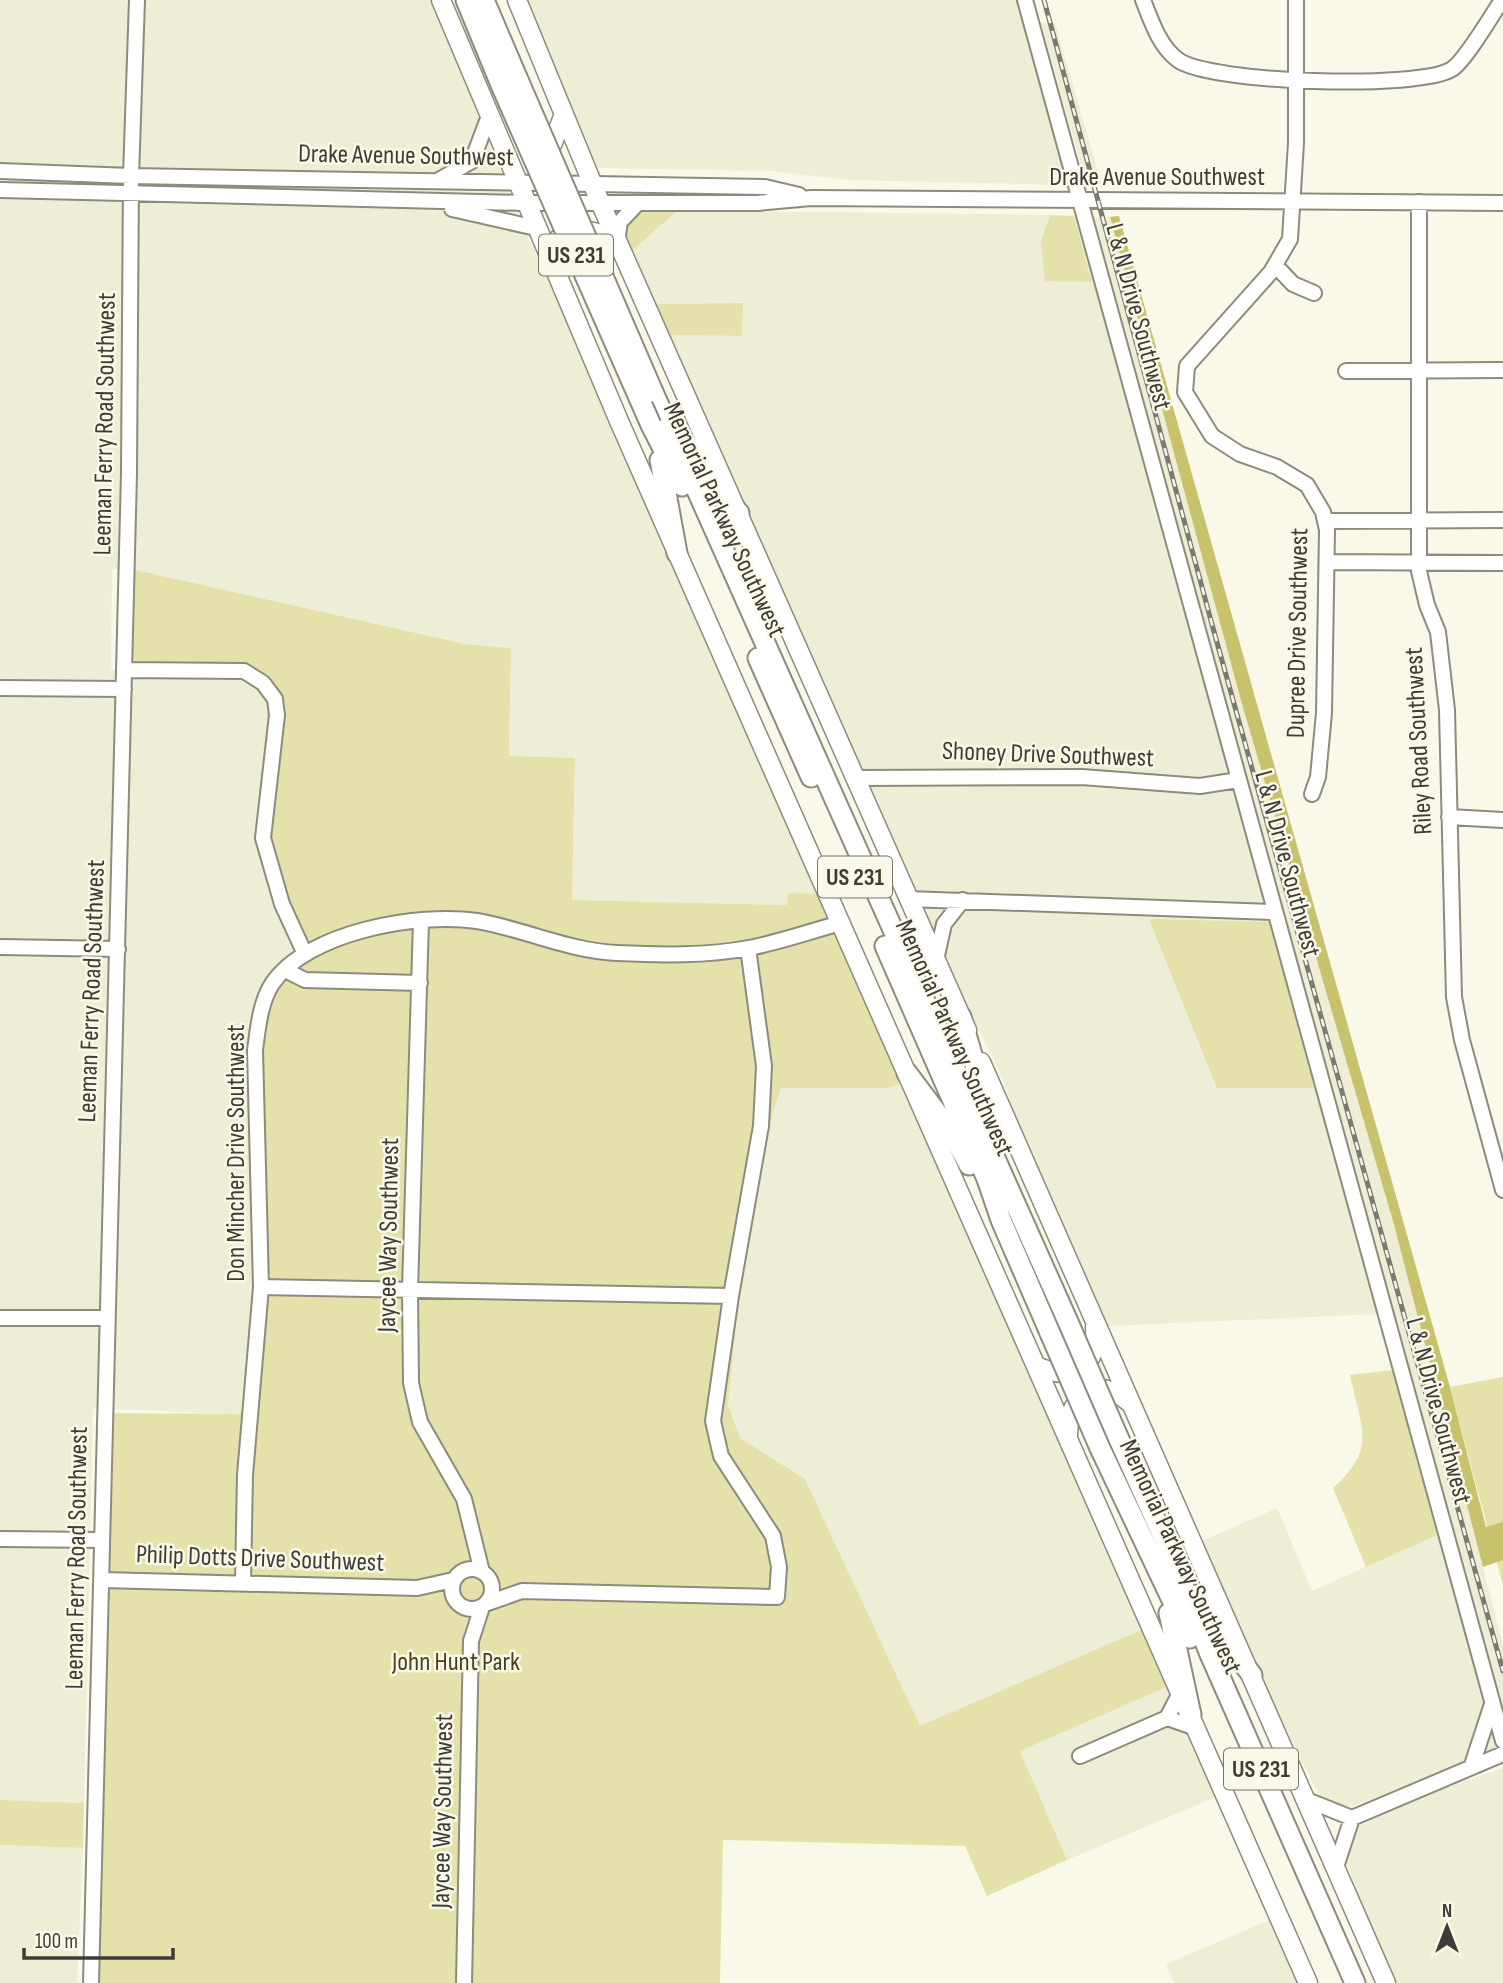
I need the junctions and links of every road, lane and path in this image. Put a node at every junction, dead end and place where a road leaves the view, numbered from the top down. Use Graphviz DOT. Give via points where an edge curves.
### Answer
graph roads {
  1 [pos="137,0"];
  2 [pos="441,0"];
  3 [pos="466,0"];
  4 [pos="484,0"];
  5 [pos="489,0"];
  6 [pos="517,0"];
  7 [pos="1025,0"];
  8 [pos="1143,0"];
  9 [pos="1296,0"];
  10 [pos="1502,0"];
  11 [pos="1297,79"];
  12 [pos="508,80"];
  13 [pos="564,114"];
  14 [pos="489,116"];
  15 [pos="500,142"];
  16 [pos="0,171"];
  17 [pos="131,176"];
  18 [pos="245,178"];
  19 [pos="283,178"];
  20 [pos="438,181"];
  21 [pos="517,182"];
  22 [pos="592,182"];
  23 [pos="757,187"];
  24 [pos="0,190"];
  25 [pos="131,194"];
  26 [pos="245,197"];
  27 [pos="282,198"];
  28 [pos="811,198"];
  29 [pos="402,200"];
  30 [pos="600,202"];
  31 [pos="1081,202"];
  32 [pos="1292,202"];
  33 [pos="1419,202"];
  34 [pos="744,203"];
  35 [pos="1503,203"];
  36 [pos="526,204"];
  37 [pos="638,204"];
  38 [pos="536,228"];
  39 [pos="617,241"];
  40 [pos="550,260"];
  41 [pos="1275,265"];
  42 [pos="1314,293"];
  43 [pos="1419,370"];
  44 [pos="1503,370"];
  45 [pos="1346,371"];
  46 [pos="653,392"];
  47 [pos="651,425"];
  48 [pos="739,513"];
  49 [pos="1503,520"];
  50 [pos="1325,521"];
  51 [pos="1417,521"];
  52 [pos="677,553"];
  53 [pos="1327,562"];
  54 [pos="1418,563"];
  55 [pos="1503,563"];
  56 [pos="124,670"];
  57 [pos="0,688"];
  58 [pos="124,689"];
  59 [pos="856,778"];
  60 [pos="1238,780"];
  61 [pos="1312,794"];
  62 [pos="1449,817"];
  63 [pos="1503,820"];
  64 [pos="908,899"];
  65 [pos="963,900"];
  66 [pos="1273,912"];
  67 [pos="421,920"];
  68 [pos="841,923"];
  69 [pos="0,947"];
  70 [pos="748,948"];
  71 [pos="118,949"];
  72 [pos="304,952"];
  73 [pos="936,960"];
  74 [pos="285,970"];
  75 [pos="419,983"];
  76 [pos="961,1017"];
  77 [pos="907,1073"];
  78 [pos="1000,1170"];
  79 [pos="1503,1190"];
  80 [pos="1001,1220"];
  81 [pos="261,1287"];
  82 [pos="410,1290"];
  83 [pos="731,1296"];
  84 [pos="0,1318"];
  85 [pos="107,1318"];
  86 [pos="1094,1320"];
  87 [pos="1036,1366"];
  88 [pos="1132,1406"];
  89 [pos="1068,1439"];
  90 [pos="471,1536"];
  91 [pos="0,1539"];
  92 [pos="102,1540"];
  93 [pos="1171,1554"];
  94 [pos="1156,1569"];
  95 [pos="458,1575"];
  96 [pos="487,1577"];
  97 [pos="102,1580"];
  98 [pos="243,1583"];
  99 [pos="417,1588"];
  100 [pos="522,1591"];
  101 [pos="455,1601"];
  102 [pos="485,1605"];
  103 [pos="471,1641"];
  104 [pos="1251,1675"];
  105 [pos="1180,1693"];
  106 [pos="1493,1703"];
  107 [pos="1167,1718"];
  108 [pos="1193,1722"];
  109 [pos="1503,1741"];
  110 [pos="1503,1754"];
  111 [pos="1080,1756"];
  112 [pos="1472,1766"];
  113 [pos="1307,1800"];
  114 [pos="1352,1818"];
  115 [pos="1336,1867"];
  116 [pos="91,1983"];
  117 [pos="464,1983"];
  118 [pos="1308,1983"];
  119 [pos="1341,1983"];
  120 [pos="1355,1983"];
  121 [pos="1386,1983"];
  1 -- 17 [label="street, Leeman Ferry Road Southwest"];
  2 -- 14 [label="main road"];
  3 -- 12 [label="highway, Memorial Parkway Southwest / US 231"];
  4 -- 12 [label="highway, Memorial Parkway Southwest / US 231"];
  5 -- 12 [label="highway"];
  6 -- 13 [label="main road"];
  7 -- 31 [label="street, L & N Drive Southwest"];
  8 -- 11 [label="street" via="1157,33 1177,59 1201,71"];
  9 -- 11 [label="street, Dupree Drive Southwest"];
  10 -- 11 [label="street" via="1454,68 1432,78"];
  11 -- 32 [label="street, Dupree Drive Southwest"];
  12 -- 46 [label="highway, Memorial Parkway Southwest / US 231, bridge"];
  12 -- 47 [label="highway, Memorial Parkway Southwest / US 231, bridge"];
  13 -- 15 [label="main road" via="558,134 545,150 522,154"];
  13 -- 22 [label="main road"];
  14 -- 15 [label="main road"];
  14 -- 20 [label="street" via="472,161"];
  15 -- 21 [label="main road"];
  16 -- 17 [label="street, Drake Avenue Southwest"];
  17 -- 18 [label="street, Drake Avenue Southwest"];
  17 -- 25 [label="street, Leeman Ferry Road Southwest"];
  18 -- 19 [label="street, Drake Avenue Southwest"];
  18 -- 26 [label="street"];
  19 -- 20 [label="street, Drake Avenue Southwest"];
  19 -- 27 [label="street"];
  20 -- 21 [label="street, Drake Avenue Southwest"];
  21 -- 22 [label="street, Drake Avenue Southwest"];
  21 -- 36 [label="main road"];
  22 -- 23 [label="street, Drake Avenue Southwest"];
  22 -- 30 [label="main road"];
  23 -- 28 [label="street, Drake Avenue Southwest"];
  23 -- 34 [label="street" via="751,201"];
  24 -- 25 [label="street, Drake Avenue Southwest"];
  25 -- 26 [label="street, Drake Avenue Southwest"];
  25 -- 56 [label="street, Leeman Ferry Road Southwest"];
  26 -- 27 [label="street, Drake Avenue Southwest"];
  27 -- 29 [label="street, Drake Avenue Southwest"];
  28 -- 31 [label="street, Drake Avenue Southwest"];
  28 -- 34 [label="street, Drake Avenue Southwest"];
  29 -- 36 [label="street, Drake Avenue Southwest"];
  29 -- 38 [label="street"];
  30 -- 36 [label="street, Drake Avenue Southwest"];
  30 -- 37 [label="street, Drake Avenue Southwest"];
  30 -- 39 [label="main road"];
  31 -- 32 [label="street, Drake Avenue Southwest"];
  31 -- 60 [label="street, L & N Drive Southwest"];
  32 -- 33 [label="street, Drake Avenue Southwest"];
  32 -- 41 [label="street, Dupree Drive Southwest" via="1290,239"];
  33 -- 35 [label="street, Drake Avenue Southwest"];
  33 -- 43 [label="street, Riley Road Southwest"];
  34 -- 37 [label="street, Drake Avenue Southwest"];
  36 -- 38 [label="main road"];
  37 -- 39 [label="street" via="620,222"];
  38 -- 40 [label="main road"];
  39 -- 40 [label="main road" via="601,232 571,232 556,241"];
  39 -- 48 [label="main road"];
  40 -- 52 [label="main road"];
  41 -- 42 [label="street" via="1293,284"];
  41 -- 50 [label="street, Dupree Drive Southwest" via="1187,366 1185,392 1212,436 1307,485"];
  43 -- 44 [label="street"];
  43 -- 45 [label="street"];
  43 -- 51 [label="street, Riley Road Southwest"];
  46 -- 48 [label="highway" via="711,481"];
  46 -- 78 [label="highway, Memorial Parkway Southwest / US 231"];
  47 -- 52 [label="highway" via="667,486"];
  47 -- 80 [label="highway, Memorial Parkway Southwest / US 231" via="872,915"];
  48 -- 59 [label="main road"];
  49 -- 51 [label="street"];
  50 -- 51 [label="street"];
  50 -- 53 [label="street, Dupree Drive Southwest"];
  51 -- 54 [label="street, Riley Road Southwest"];
  52 -- 68 [label="main road"];
  53 -- 54 [label="street"];
  53 -- 61 [label="street, Dupree Drive Southwest" via="1324,713"];
  54 -- 55 [label="street"];
  54 -- 62 [label="street, Riley Road Southwest" via="1438,632 1443,669"];
  56 -- 58 [label="street, Leeman Ferry Road Southwest"];
  56 -- 72 [label="street" via="244,671 263,683 275,699 278,715 263,838 282,904"];
  57 -- 58 [label="street"];
  58 -- 71 [label="street, Leeman Ferry Road Southwest"];
  59 -- 60 [label="street, Shoney Drive Southwest" via="1082,777 1200,786"];
  59 -- 64 [label="main road"];
  60 -- 66 [label="street, L & N Drive Southwest"];
  62 -- 63 [label="street"];
  62 -- 79 [label="street, Riley Road Southwest" via="1454,997"];
  64 -- 65 [label="street"];
  64 -- 73 [label="main road"];
  65 -- 66 [label="street"];
  65 -- 73 [label="street" via="944,924"];
  66 -- 106 [label="street, L & N Drive Southwest"];
  67 -- 70 [label="street, Don Mincher Drive Southwest" via="476,921 613,953"];
  67 -- 72 [label="street, Don Mincher Drive Southwest" via="378,926"];
  67 -- 75 [label="street, Jaycee Way Southwest"];
  68 -- 70 [label="street, Don Mincher Drive Southwest"];
  68 -- 77 [label="main road"];
  69 -- 71 [label="street"];
  70 -- 83 [label="street" via="764,1066 761,1126"];
  71 -- 85 [label="street, Leeman Ferry Road Southwest"];
  72 -- 74 [label="street, Don Mincher Drive Southwest"];
  73 -- 76 [label="main road"];
  74 -- 75 [label="street" via="305,980"];
  74 -- 81 [label="street, Don Mincher Drive Southwest" via="272,985 260,1015 255,1050"];
  75 -- 82 [label="street, Jaycee Way Southwest"];
  76 -- 78 [label="highway" via="995,1134"];
  76 -- 86 [label="main road"];
  77 -- 80 [label="highway" via="952,1133"];
  77 -- 87 [label="main road"];
  78 -- 93 [label="highway, Memorial Parkway Southwest / US 231, bridge"];
  80 -- 94 [label="highway, Memorial Parkway Southwest / US 231, bridge"];
  81 -- 82 [label="street"];
  81 -- 98 [label="street, Don Mincher Drive Southwest" via="245,1475"];
  82 -- 83 [label="street"];
  82 -- 90 [label="street, Jaycee Way Southwest" via="411,1382 420,1422 464,1499"];
  83 -- 100 [label="street" via="713,1421 720,1456 773,1536 779,1567 777,1597"];
  84 -- 85 [label="street"];
  85 -- 92 [label="street, Leeman Ferry Road Southwest"];
  86 -- 87 [label="main road" via="1095,1348 1083,1367 1059,1374"];
  86 -- 88 [label="main road"];
  87 -- 89 [label="main road"];
  88 -- 89 [label="main road" via="1117,1392 1106,1389 1083,1395 1069,1414"];
  88 -- 104 [label="main road"];
  89 -- 105 [label="main road"];
  90 -- 95 [label="street, Jaycee Way Southwest"];
  90 -- 96 [label="street, Jaycee Way Southwest"];
  91 -- 92 [label="street"];
  92 -- 97 [label="street, Leeman Ferry Road Southwest"];
  93 -- 104 [label="highway"];
  93 -- 120 [label="highway, Memorial Parkway Southwest / US 231" via="1209,1652"];
  94 -- 108 [label="highway" via="1173,1623"];
  94 -- 119 [label="highway, Memorial Parkway Southwest / US 231" via="1185,1625"];
  95 -- 96 [label="street, Philip Dotts Drive Southwest"];
  95 -- 99 [label="street, Philip Dotts Drive Southwest"];
  95 -- 101 [label="street, Jaycee Way Southwest"];
  96 -- 100 [label="street"];
  96 -- 102 [label="street, Jaycee Way Southwest"];
  97 -- 98 [label="street, Philip Dotts Drive Southwest"];
  97 -- 116 [label="street, Leeman Ferry Road Southwest"];
  98 -- 99 [label="street, Philip Dotts Drive Southwest"];
  99 -- 101 [label="street, Philip Dotts Drive Southwest"];
  100 -- 102 [label="street"];
  101 -- 102 [label="street, Philip Dotts Drive Southwest" via="468,1610"];
  101 -- 103 [label="street, Jaycee Way Southwest"];
  102 -- 103 [label="street, Jaycee Way Southwest"];
  103 -- 117 [label="street, Jaycee Way Southwest"];
  104 -- 113 [label="main road"];
  105 -- 107 [label="street"];
  105 -- 108 [label="main road"];
  106 -- 109 [label="street, L & N Drive Southwest"];
  106 -- 112 [label="street"];
  107 -- 108 [label="street"];
  107 -- 111 [label="street"];
  108 -- 118 [label="main road"];
  110 -- 112 [label="street"];
  112 -- 114 [label="street"];
  113 -- 114 [label="street"];
  113 -- 115 [label="main road"];
  114 -- 115 [label="street"];
  115 -- 121 [label="main road"];
}
